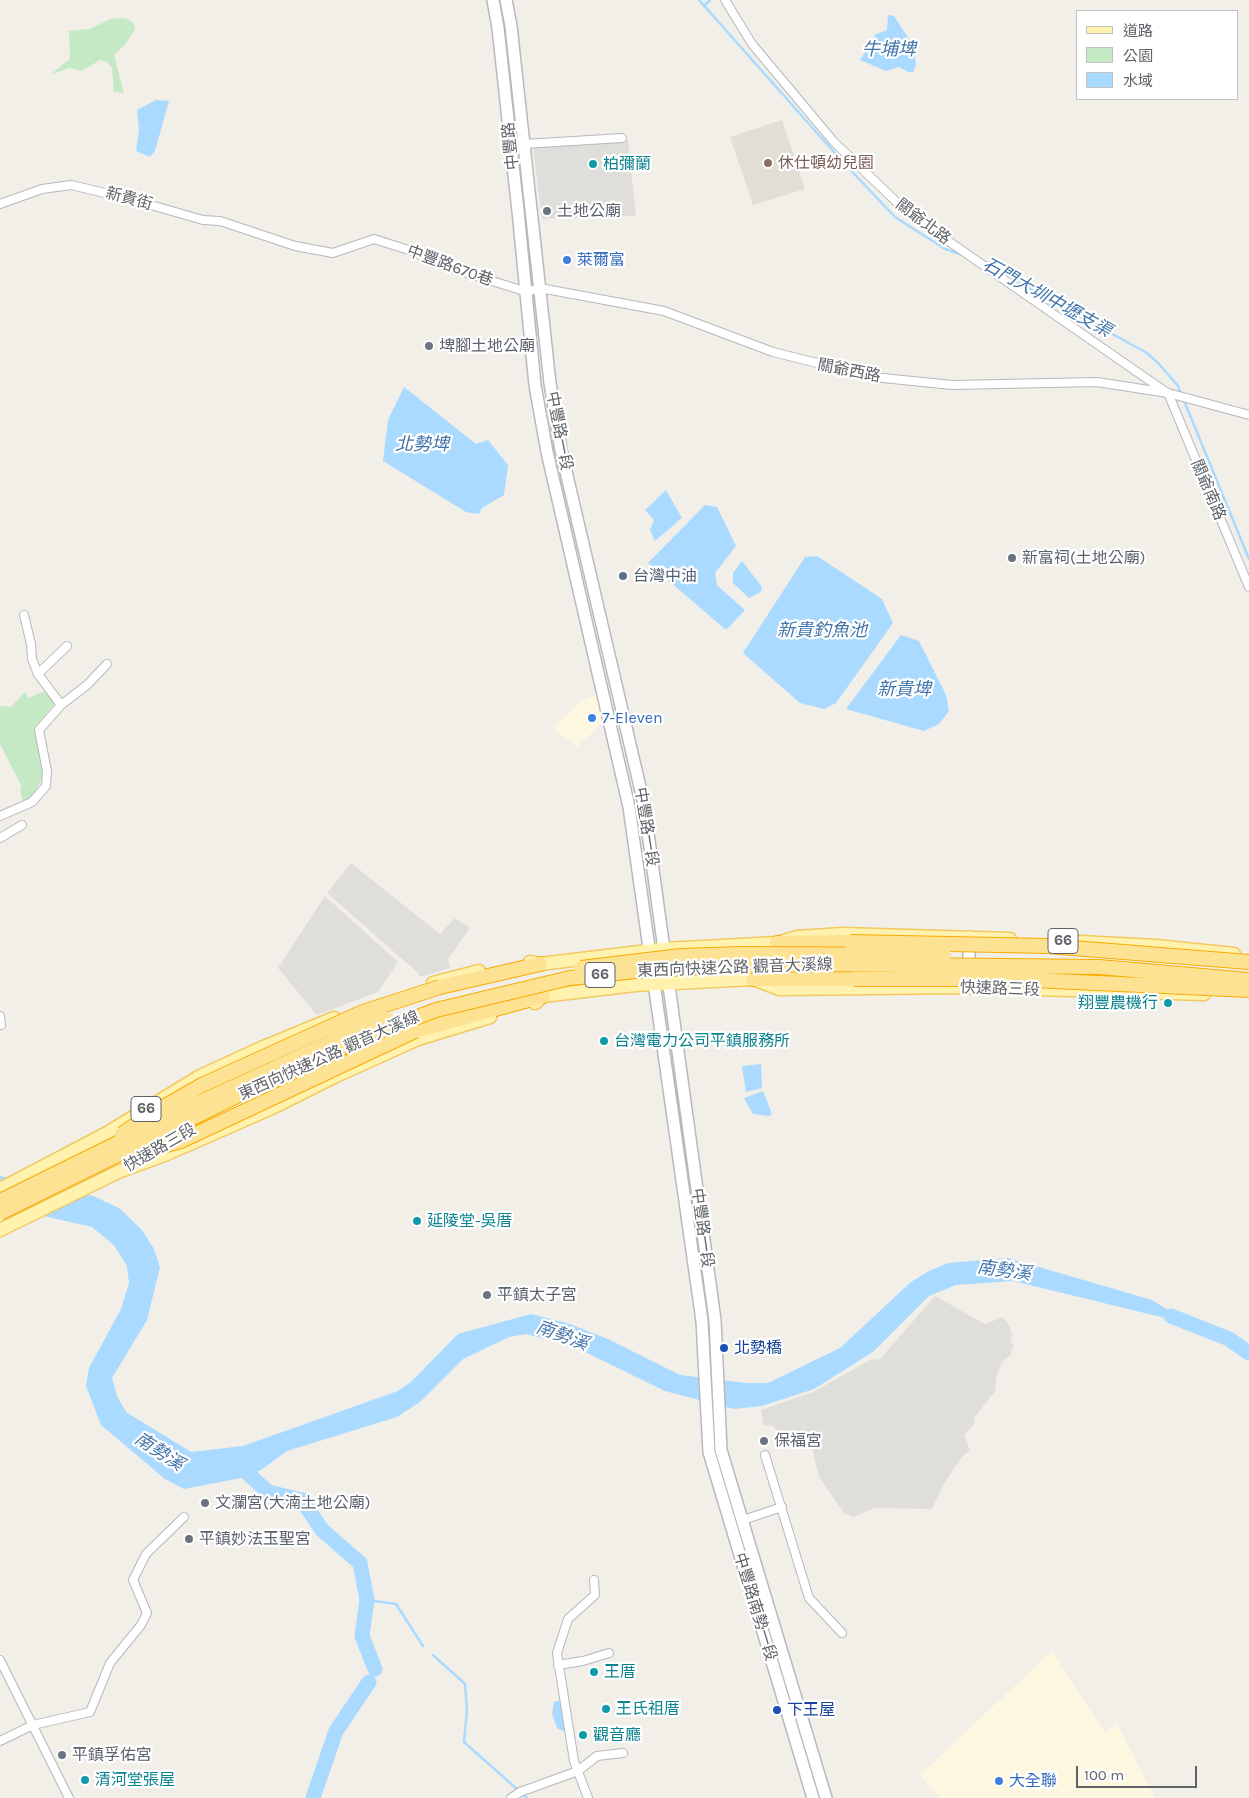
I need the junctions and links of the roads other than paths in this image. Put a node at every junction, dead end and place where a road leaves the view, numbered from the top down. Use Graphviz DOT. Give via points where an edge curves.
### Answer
graph roads {
  1 [pos="493,0"];
  2 [pos="506,0"];
  3 [pos="725,0"];
  4 [pos="622,138"];
  5 [pos="524,144"];
  6 [pos="0,204"];
  7 [pos="374,239"];
  8 [pos="540,288"];
  9 [pos="527,292"];
  10 [pos="1168,393"];
  11 [pos="1249,415"];
  12 [pos="1249,587"];
  13 [pos="24,615"];
  14 [pos="67,646"];
  15 [pos="607,648"];
  16 [pos="594,652"];
  17 [pos="107,664"];
  18 [pos="38,674"];
  19 [pos="61,704"];
  20 [pos="0,816"];
  21 [pos="22,825"];
  22 [pos="0,838"];
  23 [pos="970,943"];
  24 [pos="777,944"];
  25 [pos="664,949"];
  26 [pos="649,951"];
  27 [pos="1155,952"];
  28 [pos="1249,956"];
  29 [pos="1249,962"];
  30 [pos="540,964"];
  31 [pos="1249,968"];
  32 [pos="968,970"];
  33 [pos="1249,974"];
  34 [pos="1154,976"];
  35 [pos="753,979"];
  36 [pos="1249,980"];
  37 [pos="668,983"];
  38 [pos="653,984"];
  39 [pos="1249,986"];
  40 [pos="968,987"];
  41 [pos="1249,990"];
  42 [pos="1153,994"];
  43 [pos="543,996"];
  44 [pos="1249,996"];
  45 [pos="0,1016"];
  46 [pos="1,1025"];
  47 [pos="243,1056"];
  48 [pos="250,1068"];
  49 [pos="262,1094"];
  50 [pos="272,1108"];
  51 [pos="107,1133"];
  52 [pos="99,1158"];
  53 [pos="118,1172"];
  54 [pos="0,1189"];
  55 [pos="0,1201"];
  56 [pos="0,1213"];
  57 [pos="0,1230"];
  58 [pos="704,1372"];
  59 [pos="717,1372"];
  60 [pos="706,1414"];
  61 [pos="719,1414"];
  62 [pos="765,1455"];
  63 [pos="782,1507"];
  64 [pos="184,1517"];
  65 [pos="743,1520"];
  66 [pos="730,1525"];
  67 [pos="594,1580"];
  68 [pos="842,1633"];
  69 [pos="609,1653"];
  70 [pos="1,1663"];
  71 [pos="558,1665"];
  72 [pos="33,1725"];
  73 [pos="0,1741"];
  74 [pos="623,1753"];
  75 [pos="578,1771"];
  76 [pos="514,1795"];
  77 [pos="69,1798"];
  78 [pos="588,1798"];
  79 [pos="813,1798"];
  80 [pos="826,1798"];
  1 -- 9 [label="main road, 中豐路"];
  2 -- 5 [label="main road, 中豐路"];
  3 -- 10 [label="street, 關爺北路" via="752,44 834,142 908,213"];
  4 -- 5 [label="street"];
  5 -- 8 [label="main road, 中豐路"];
  6 -- 7 [label="street, 新貴街" via="42,189 71,185 130,198 203,220 220,221 294,246 333,253"];
  7 -- 9 [label="street, 中豐路670巷"];
  8 -- 9 [label="street"];
  8 -- 10 [label="street, 關爺西路" via="664,311 773,352 873,377 952,384 1097,382"];
  8 -- 15 [label="main road, 中豐路一段" via="561,450"];
  9 -- 16 [label="main road, 中豐路一段" via="535,385 547,452"];
  10 -- 11 [label="street"];
  10 -- 12 [label="street, 關爺南路"];
  13 -- 18 [label="street"];
  14 -- 18 [label="street"];
  15 -- 16 [label="main road"];
  15 -- 25 [label="main road, 中豐路一段" via="644,804"];
  16 -- 26 [label="main road, 中豐路一段" via="629,807"];
  17 -- 19 [label="street" via="87,685"];
  18 -- 19 [label="street"];
  19 -- 20 [label="street" via="38,730 48,771 46,786 32,802"];
  21 -- 22 [label="street"];
  23 -- 24 [label="main road, 快速路三段 / 66" via="842,934 797,936"];
  23 -- 27 [label="main road, 快速路三段 / 66"];
  23 -- 32 [label="main road"];
  24 -- 25 [label="main road, 快速路三段 / 66"];
  24 -- 29 [label="highway, bridge" via="850,942 1048,946"];
  25 -- 26 [label="main road, 快速路三段 / 66"];
  25 -- 37 [label="main road, 中豐路一段"];
  26 -- 30 [label="main road, 快速路三段 / 66"];
  26 -- 38 [label="main road, 中豐路一段"];
  27 -- 28 [label="main road, 快速路三段 / 66"];
  27 -- 31 [label="main road, 快速路三段"];
  27 -- 34 [label="main road"];
  30 -- 47 [label="main road, 快速路三段 / 66" via="525,961 449,978 381,999"];
  30 -- 48 [label="main road, 快速路三段" via="528,972 448,989 373,1014"];
  30 -- 52 [label="highway, bridge" via="440,986 363,1012 202,1085 148,1116"];
  32 -- 34 [label="main road, 快速路三段"];
  32 -- 35 [label="main road, 快速路三段" via="785,974"];
  32 -- 40 [label="main road"];
  33 -- 52 [label="highway, 東西向快速公路 觀音大溪線 / 66, bridge" via="1092,960 884,954 681,956 575,969 454,997 366,1026"];
  34 -- 39 [label="main road, 快速路三段"];
  34 -- 42 [label="main road"];
  35 -- 37 [label="main road, 快速路三段 / 66"];
  35 -- 40 [label="main road, 快速路三段 / 66" via="779,989"];
  35 -- 41 [label="highway, bridge" via="1010,979"];
  36 -- 52 [label="highway, 東西向快速公路 觀音大溪線 / 66, bridge" via="1099,967 813,964 664,968 570,978 471,1000 408,1020"];
  37 -- 38 [label="main road, 快速路三段 / 66"];
  37 -- 59 [label="main road, 中豐路一段" via="715,1320"];
  38 -- 43 [label="main road, 快速路三段 / 66"];
  38 -- 58 [label="main road, 中豐路一段" via="702,1321"];
  40 -- 42 [label="main road, 快速路三段 / 66"];
  42 -- 44 [label="main road, 快速路三段 / 66"];
  43 -- 49 [label="main road, 快速路三段" via="527,994 420,1022"];
  43 -- 50 [label="main road, 快速路三段 / 66" via="537,1002 418,1039"];
  43 -- 52 [label="highway, bridge" via="415,1031 181,1141"];
  45 -- 46 [label="street"];
  47 -- 48 [label="main road"];
  47 -- 51 [label="main road, 快速路三段 / 66" via="200,1076"];
  48 -- 49 [label="main road"];
  48 -- 51 [label="main road, 快速路三段" via="162,1114"];
  49 -- 50 [label="main road"];
  49 -- 53 [label="main road, 快速路三段" via="165,1141"];
  50 -- 53 [label="main road, 快速路三段 / 66"];
  51 -- 54 [label="main road, 快速路三段 / 66"];
  52 -- 55 [label="highway, 東西向快速公路 觀音大溪線 / 66, bridge"];
  52 -- 56 [label="highway, 東西向快速公路 觀音大溪線 / 66, bridge"];
  53 -- 57 [label="main road, 66"];
  58 -- 59 [label="main road"];
  58 -- 60 [label="main road"];
  59 -- 61 [label="main road"];
  60 -- 61 [label="main road"];
  60 -- 66 [label="main road, 中豐路南勢一段" via="709,1452"];
  61 -- 65 [label="main road, 中豐路南勢一段" via="721,1450"];
  62 -- 63 [label="street"];
  63 -- 65 [label="street"];
  63 -- 68 [label="street" via="809,1598"];
  64 -- 72 [label="street" via="146,1554 133,1580 147,1613 110,1663 90,1712"];
  65 -- 66 [label="main road"];
  65 -- 80 [label="main road, 中豐路南勢一段"];
  66 -- 79 [label="main road, 中豐路南勢一段"];
  67 -- 71 [label="street" via="596,1595 568,1619 557,1652"];
  69 -- 71 [label="street"];
  70 -- 72 [label="street"];
  71 -- 75 [label="street"];
  72 -- 73 [label="street"];
  72 -- 77 [label="street"];
  74 -- 75 [label="street" via="597,1756"];
  75 -- 76 [label="street"];
  75 -- 78 [label="street"];
}
